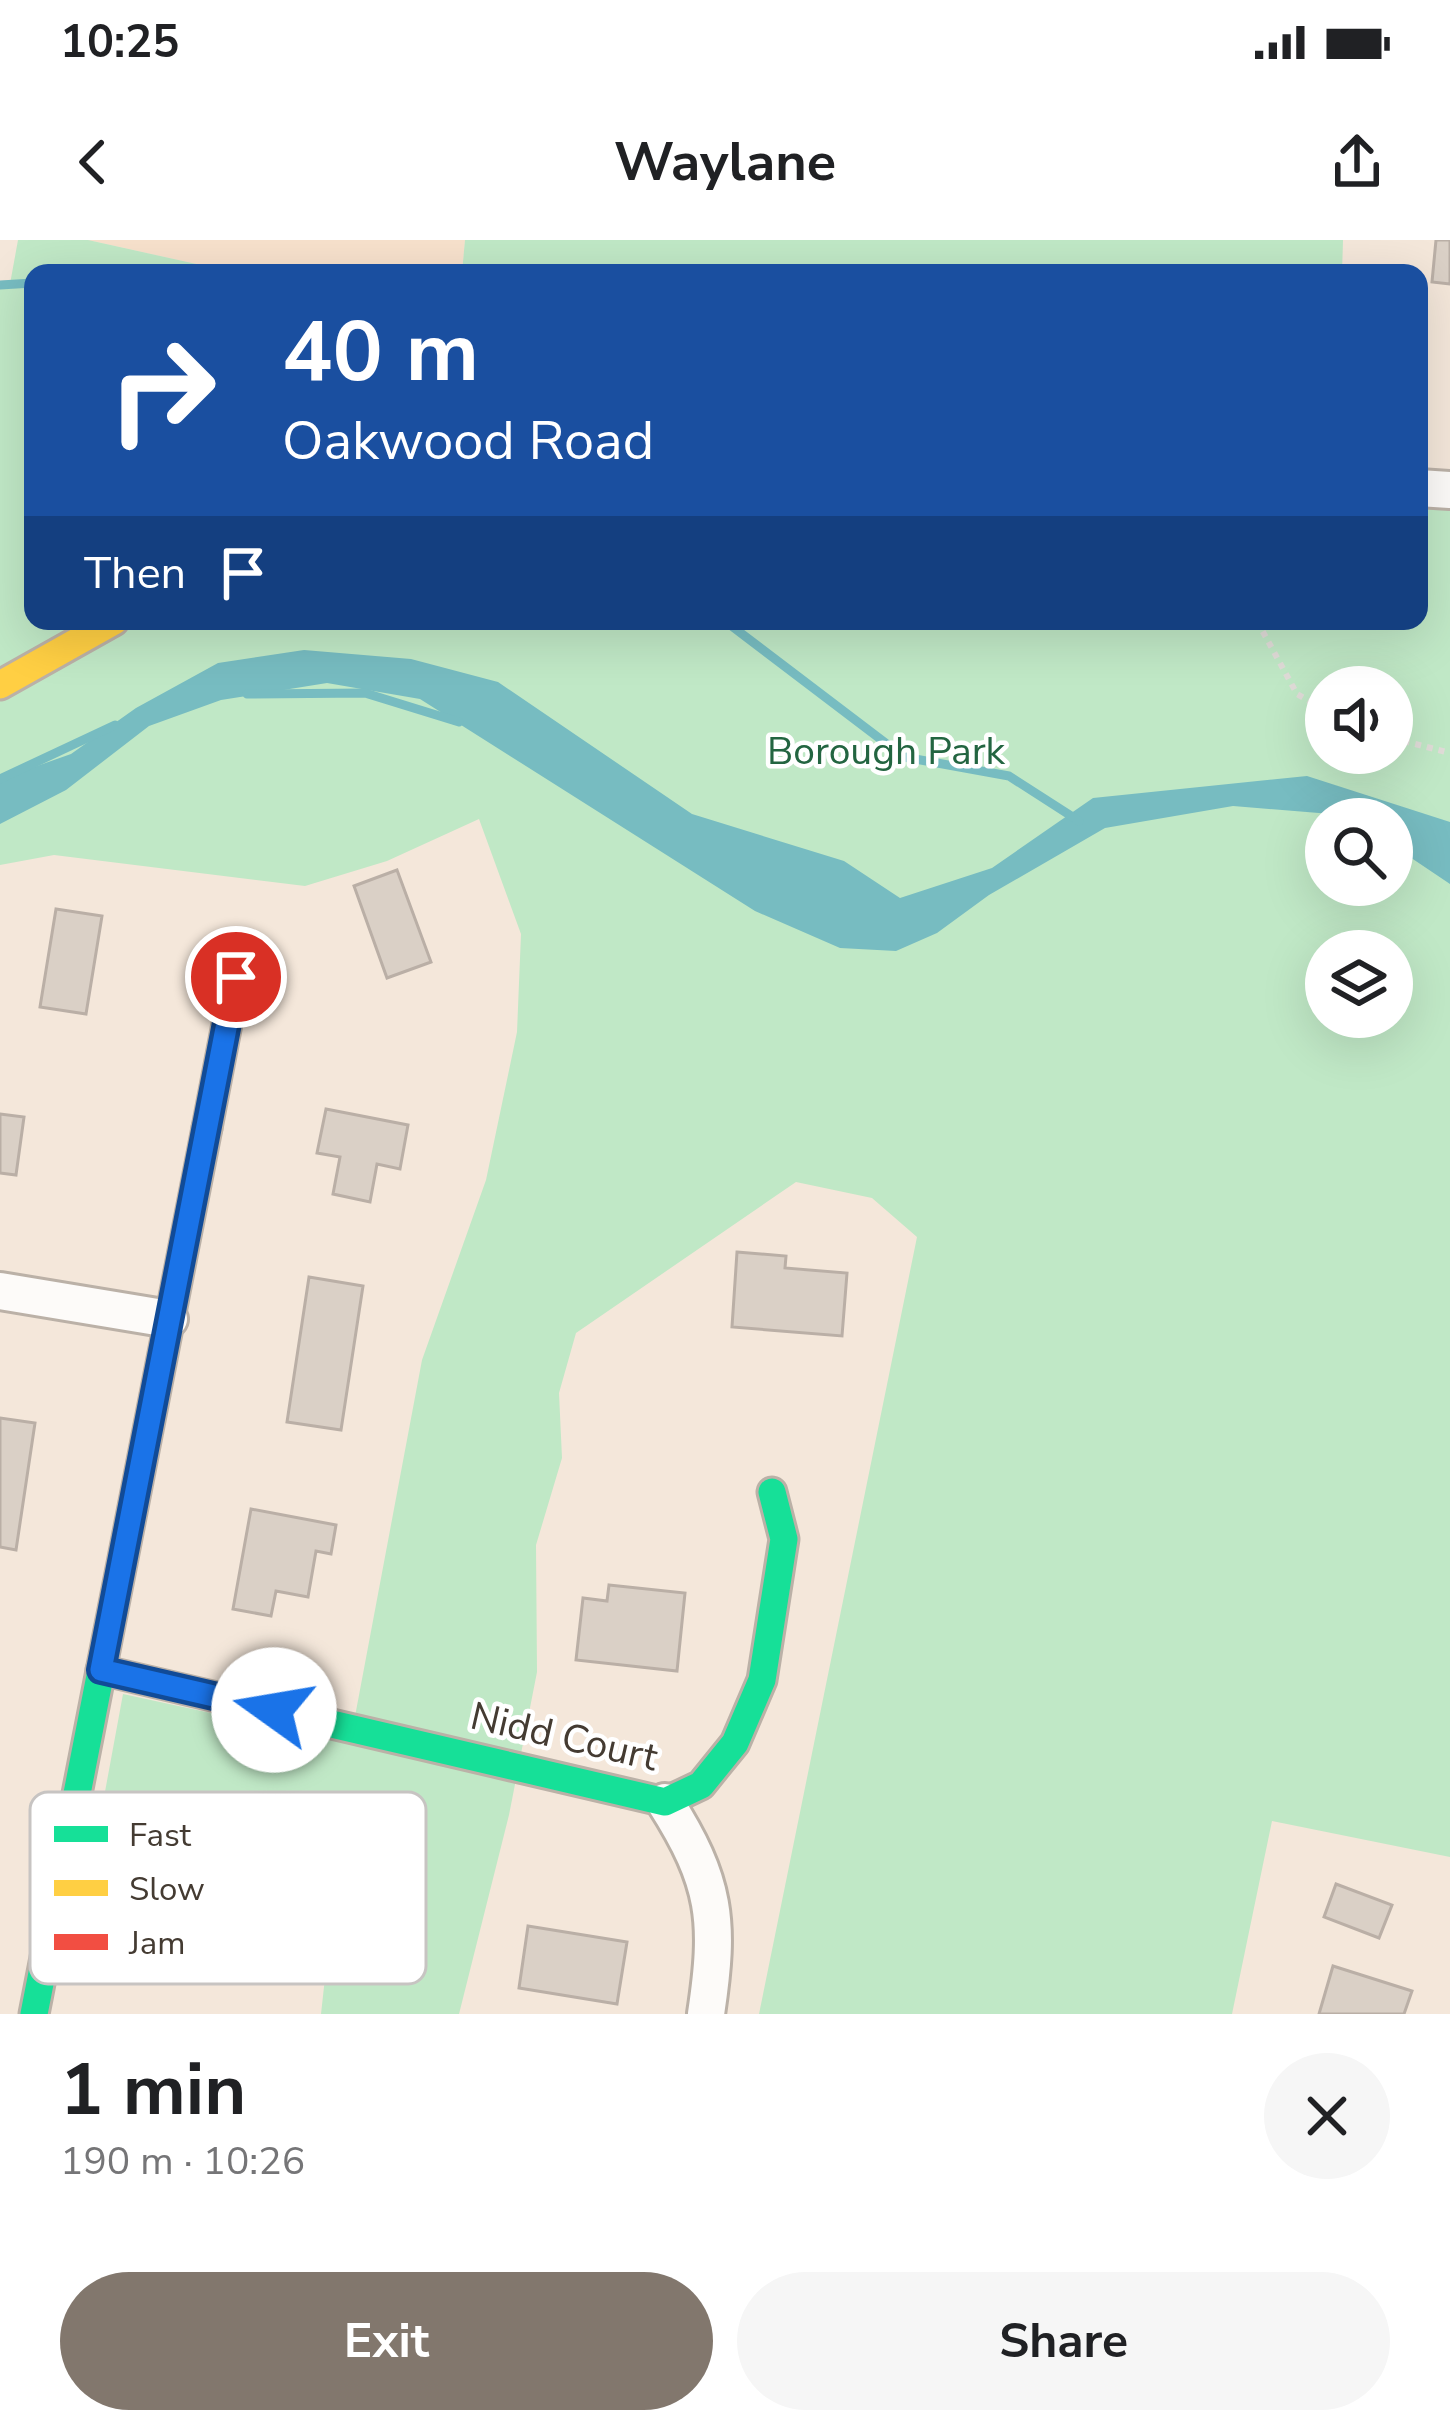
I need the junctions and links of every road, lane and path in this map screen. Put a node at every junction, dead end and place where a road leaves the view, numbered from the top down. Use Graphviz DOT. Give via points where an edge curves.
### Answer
graph roads {
  1 [pos="98,630"];
  2 [pos="1262,630"];
  3 [pos="0,685"];
  4 [pos="1305,699"];
  5 [pos="1413,743"];
  6 [pos="1450,753"];
  7 [pos="236,977"];
  8 [pos="0,1291"];
  9 [pos="169,1319"];
  10 [pos="772,1492"];
  11 [pos="101,1670"];
  12 [pos="77,1792"];
  13 [pos="665,1802"];
  14 [pos="40,1984"];
  15 [pos="34,2014"];
  16 [pos="706,2014"];
  1 -- 3 [label="street"];
  2 -- 4 [label="path"];
  5 -- 6 [label="path"];
  7 -- 9 [label="street"];
  8 -- 9 [label="street"];
  9 -- 11 [label="street"];
  10 -- 13 [label="street, Nidd Court" via="784,1539 762,1681 735,1743 701,1785"];
  11 -- 12 [label="street"];
  11 -- 13 [label="street, Nidd Court"];
  13 -- 16 [label="street" via="698,1852 713,1908"];
  14 -- 15 [label="street"];
}
